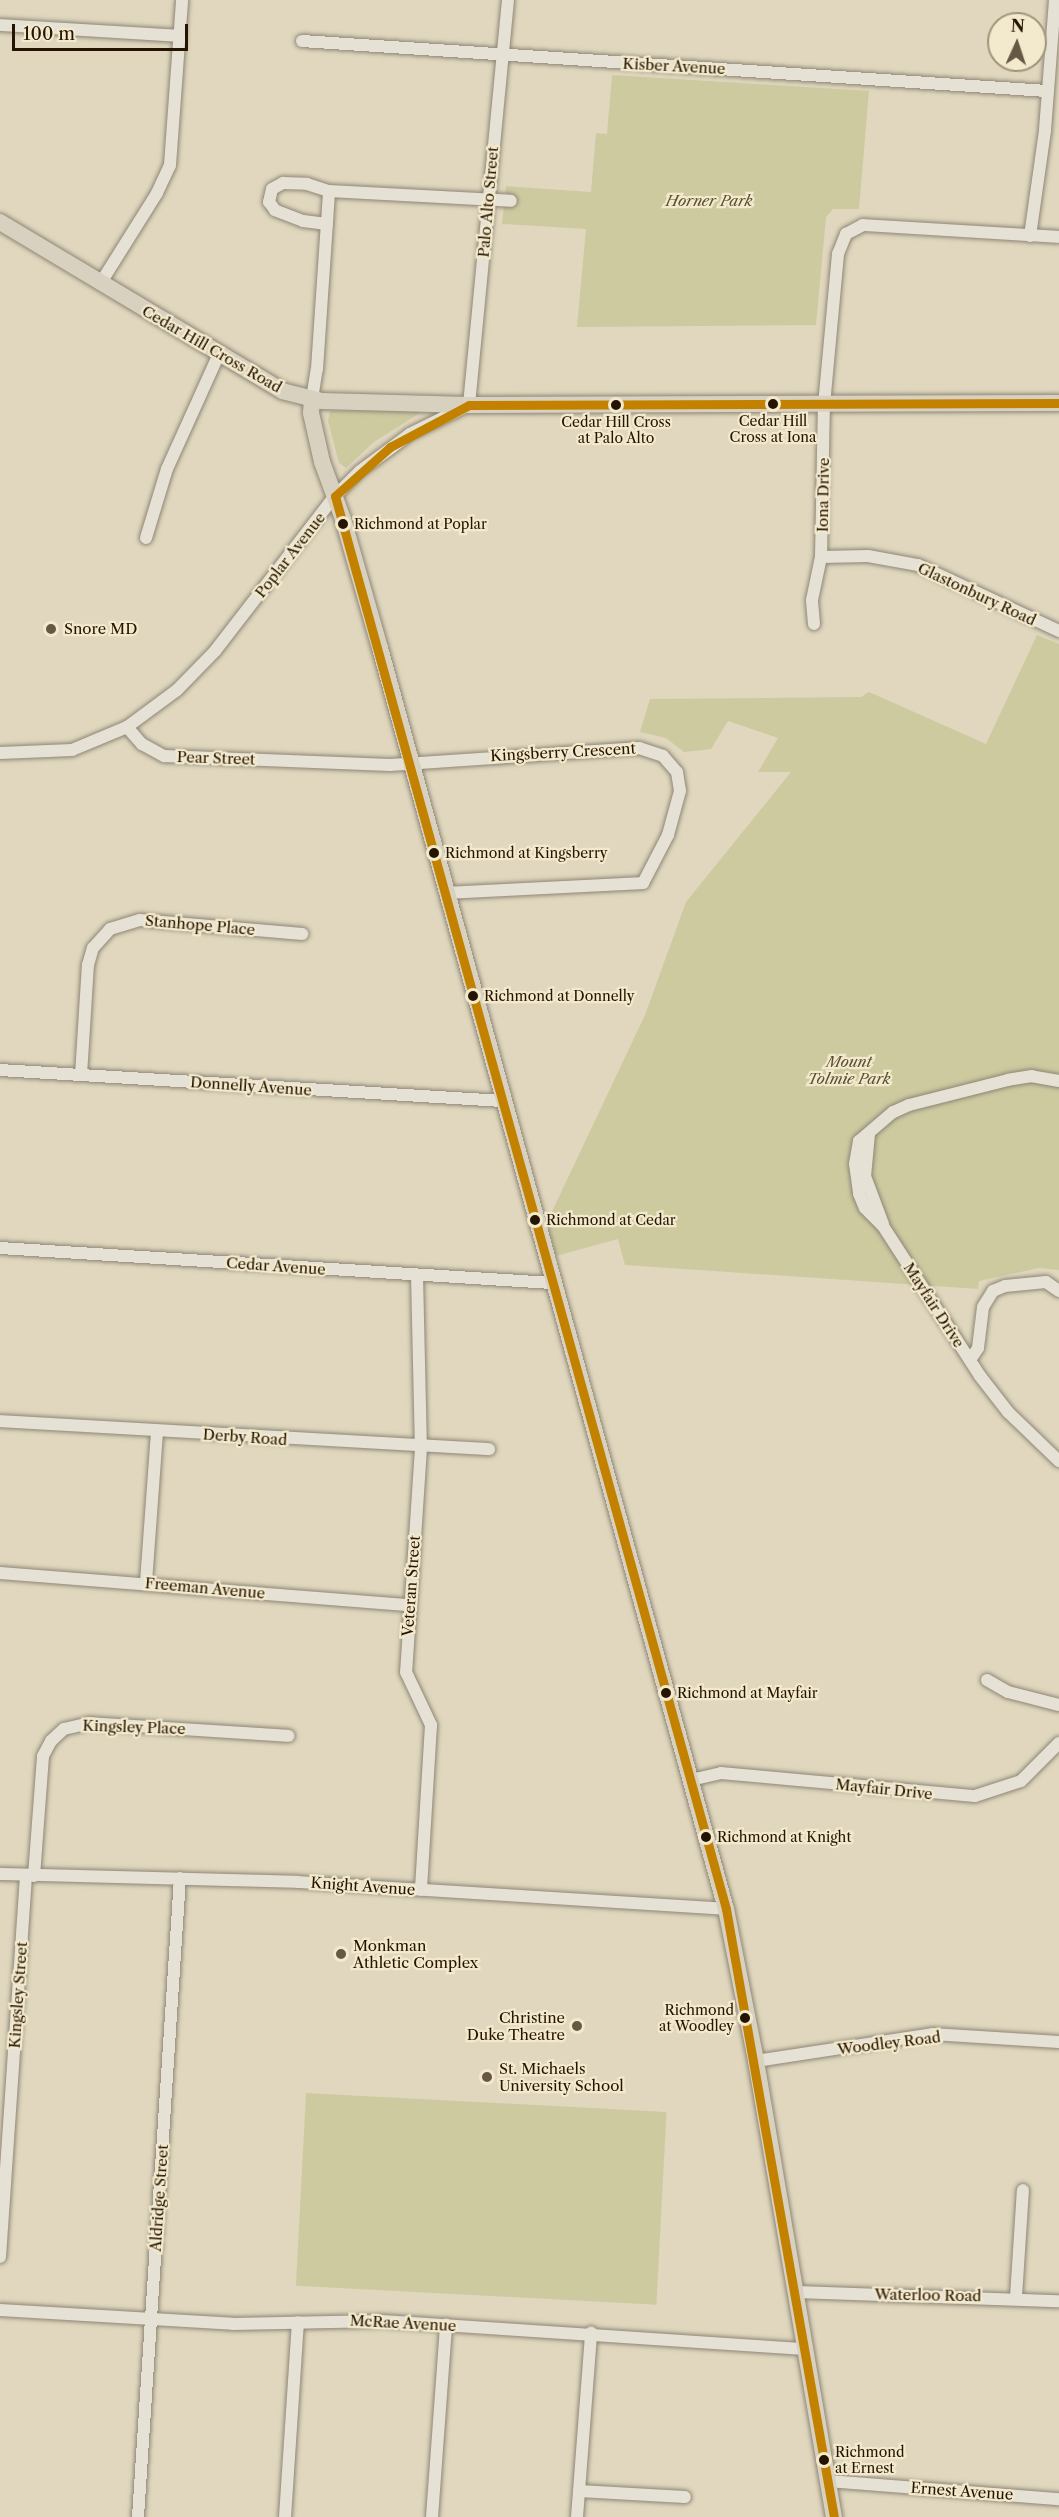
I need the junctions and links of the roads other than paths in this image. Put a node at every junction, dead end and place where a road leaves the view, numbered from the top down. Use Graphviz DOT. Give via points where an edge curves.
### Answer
graph roads {
  1 [pos="182,0"];
  2 [pos="508,0"];
  3 [pos="1054,0"];
  4 [pos="0,25"];
  5 [pos="180,36"];
  6 [pos="302,41"];
  7 [pos="503,57"];
  8 [pos="1051,85"];
  9 [pos="329,191"];
  10 [pos="487,200"];
  11 [pos="511,201"];
  12 [pos="0,222"];
  13 [pos="327,224"];
  14 [pos="1030,236"];
  15 [pos="1059,237"];
  16 [pos="100,284"];
  17 [pos="219,354"];
  18 [pos="312,399"];
  19 [pos="1059,403"];
  20 [pos="469,405"];
  21 [pos="824,405"];
  22 [pos="335,496"];
  23 [pos="146,538"];
  24 [pos="822,557"];
  25 [pos="814,624"];
  26 [pos="1059,632"];
  27 [pos="127,727"];
  28 [pos="0,753"];
  29 [pos="411,763"];
  30 [pos="446,893"];
  31 [pos="302,934"];
  32 [pos="0,1070"];
  33 [pos="81,1075"];
  34 [pos="1059,1081"];
  35 [pos="502,1101"];
  36 [pos="0,1248"];
  37 [pos="417,1275"];
  38 [pos="552,1283"];
  39 [pos="1059,1291"];
  40 [pos="970,1360"];
  41 [pos="0,1421"];
  42 [pos="157,1431"];
  43 [pos="420,1448"];
  44 [pos="489,1449"];
  45 [pos="1059,1461"];
  46 [pos="0,1573"];
  47 [pos="146,1582"];
  48 [pos="410,1605"];
  49 [pos="987,1680"];
  50 [pos="1059,1705"];
  51 [pos="289,1736"];
  52 [pos="1059,1743"];
  53 [pos="691,1780"];
  54 [pos="0,1874"];
  55 [pos="30,1876"];
  56 [pos="180,1878"];
  57 [pos="421,1890"];
  58 [pos="726,1909"];
  59 [pos="1059,2042"];
  60 [pos="756,2061"];
  61 [pos="1023,2190"];
  62 [pos="0,2257"];
  63 [pos="796,2292"];
  64 [pos="1016,2297"];
  65 [pos="1059,2301"];
  66 [pos="0,2310"];
  67 [pos="151,2320"];
  68 [pos="298,2322"];
  69 [pos="446,2325"];
  70 [pos="591,2333"];
  71 [pos="807,2349"];
  72 [pos="828,2481"];
  73 [pos="579,2491"];
  74 [pos="685,2497"];
  75 [pos="1059,2499"];
  76 [pos="138,2517"];
  77 [pos="285,2517"];
  78 [pos="432,2517"];
  79 [pos="578,2517"];
  80 [pos="834,2517"];
  1 -- 5 [label="street"];
  2 -- 7 [label="street, Palo Alto Street"];
  3 -- 8 [label="street"];
  4 -- 5 [label="street"];
  5 -- 16 [label="street" via="176,114 167,175"];
  6 -- 7 [label="street, Kisber Avenue"];
  7 -- 8 [label="street, Kisber Avenue"];
  7 -- 10 [label="street, Palo Alto Street"];
  8 -- 14 [label="street"];
  9 -- 10 [label="street"];
  9 -- 13 [label="street"];
  9 -- 13 [label="street" via="307,184 282,183 274,186 269,195 276,210 303,221"];
  10 -- 11 [label="street"];
  10 -- 20 [label="street, Palo Alto Street"];
  12 -- 16 [label="main road, Cedar Hill Cross Road"];
  13 -- 18 [label="street"];
  14 -- 15 [label="street"];
  14 -- 21 [label="street, Iona Drive" via="863,225 846,234 838,254"];
  16 -- 17 [label="main road, Cedar Hill Cross Road"];
  17 -- 18 [label="main road, Cedar Hill Cross Road" via="282,391"];
  17 -- 23 [label="street" via="167,469"];
  18 -- 20 [label="main road, Cedar Hill Cross Road"];
  18 -- 22 [label="main road" via="312,421"];
  19 -- 21 [label="main road, Cedar Hill Cross Road"];
  20 -- 21 [label="main road, Cedar Hill Cross Road"];
  20 -- 22 [label="street, Poplar Avenue" via="390,447"];
  21 -- 24 [label="street, Iona Drive"];
  22 -- 27 [label="street, Poplar Avenue" via="215,651 177,690"];
  22 -- 29 [label="main road"];
  24 -- 25 [label="street, Iona Drive" via="812,600"];
  24 -- 26 [label="street, Glastonbury Road" via="868,556 918,565"];
  27 -- 28 [label="street" via="72,750"];
  27 -- 29 [label="street, Pear Street" via="142,744 164,756"];
  29 -- 30 [label="main road"];
  29 -- 30 [label="street, Kingsberry Crescent" via="639,748 663,756 673,765 680,781 668,835 643,883"];
  30 -- 35 [label="main road"];
  31 -- 33 [label="street, Stanhope Place" via="140,920 110,928 93,948 88,965"];
  32 -- 33 [label="street, Donnelly Avenue"];
  33 -- 35 [label="street, Donnelly Avenue"];
  34 -- 40 [label="street, Mayfair Drive" via="1032,1076 931,1098 893,1112 860,1142 855,1180 865,1208 883,1226"];
  35 -- 38 [label="main road"];
  36 -- 37 [label="street, Cedar Avenue"];
  37 -- 38 [label="street, Cedar Avenue"];
  37 -- 43 [label="street, Veteran Street"];
  38 -- 53 [label="main road"];
  39 -- 40 [label="street" via="1046,1282 993,1291 983,1307 978,1348"];
  40 -- 45 [label="street, Mayfair Drive" via="1008,1412"];
  41 -- 42 [label="street, Derby Road"];
  42 -- 43 [label="street, Derby Road"];
  42 -- 47 [label="street"];
  43 -- 44 [label="street, Derby Road"];
  43 -- 48 [label="street, Veteran Street"];
  46 -- 47 [label="street, Freeman Avenue"];
  47 -- 48 [label="street, Freeman Avenue"];
  48 -- 57 [label="street, Veteran Street" via="406,1679 427,1711 431,1732"];
  49 -- 50 [label="street" via="1008,1692"];
  51 -- 55 [label="street, Kingsley Place" via="89,1724 64,1730 51,1740 43,1756"];
  52 -- 53 [label="street, Mayfair Drive" via="1021,1781 975,1796 721,1773"];
  53 -- 58 [label="main road"];
  54 -- 55 [label="street, Knight Avenue"];
  55 -- 56 [label="street, Knight Avenue"];
  55 -- 62 [label="street, Kingsley Street"];
  56 -- 57 [label="street, Knight Avenue"];
  56 -- 67 [label="street, Aldridge Street"];
  57 -- 58 [label="street, Knight Avenue"];
  58 -- 60 [label="main road"];
  59 -- 60 [label="street, Woodley Road" via="933,2034"];
  60 -- 63 [label="main road"];
  61 -- 64 [label="street"];
  63 -- 64 [label="street, Waterloo Road"];
  63 -- 71 [label="main road"];
  64 -- 65 [label="street, Waterloo Road"];
  66 -- 67 [label="street, McRae Avenue"];
  67 -- 68 [label="street, McRae Avenue"];
  67 -- 76 [label="street, Aldridge Street"];
  68 -- 69 [label="street, McRae Avenue" via="350,2320"];
  68 -- 77 [label="street"];
  69 -- 70 [label="street, McRae Avenue"];
  69 -- 78 [label="street"];
  70 -- 71 [label="street, McRae Avenue"];
  70 -- 73 [label="street"];
  71 -- 72 [label="main road"];
  72 -- 75 [label="street, Ernest Avenue"];
  72 -- 80 [label="main road"];
  73 -- 74 [label="street"];
  73 -- 79 [label="street"];
}
